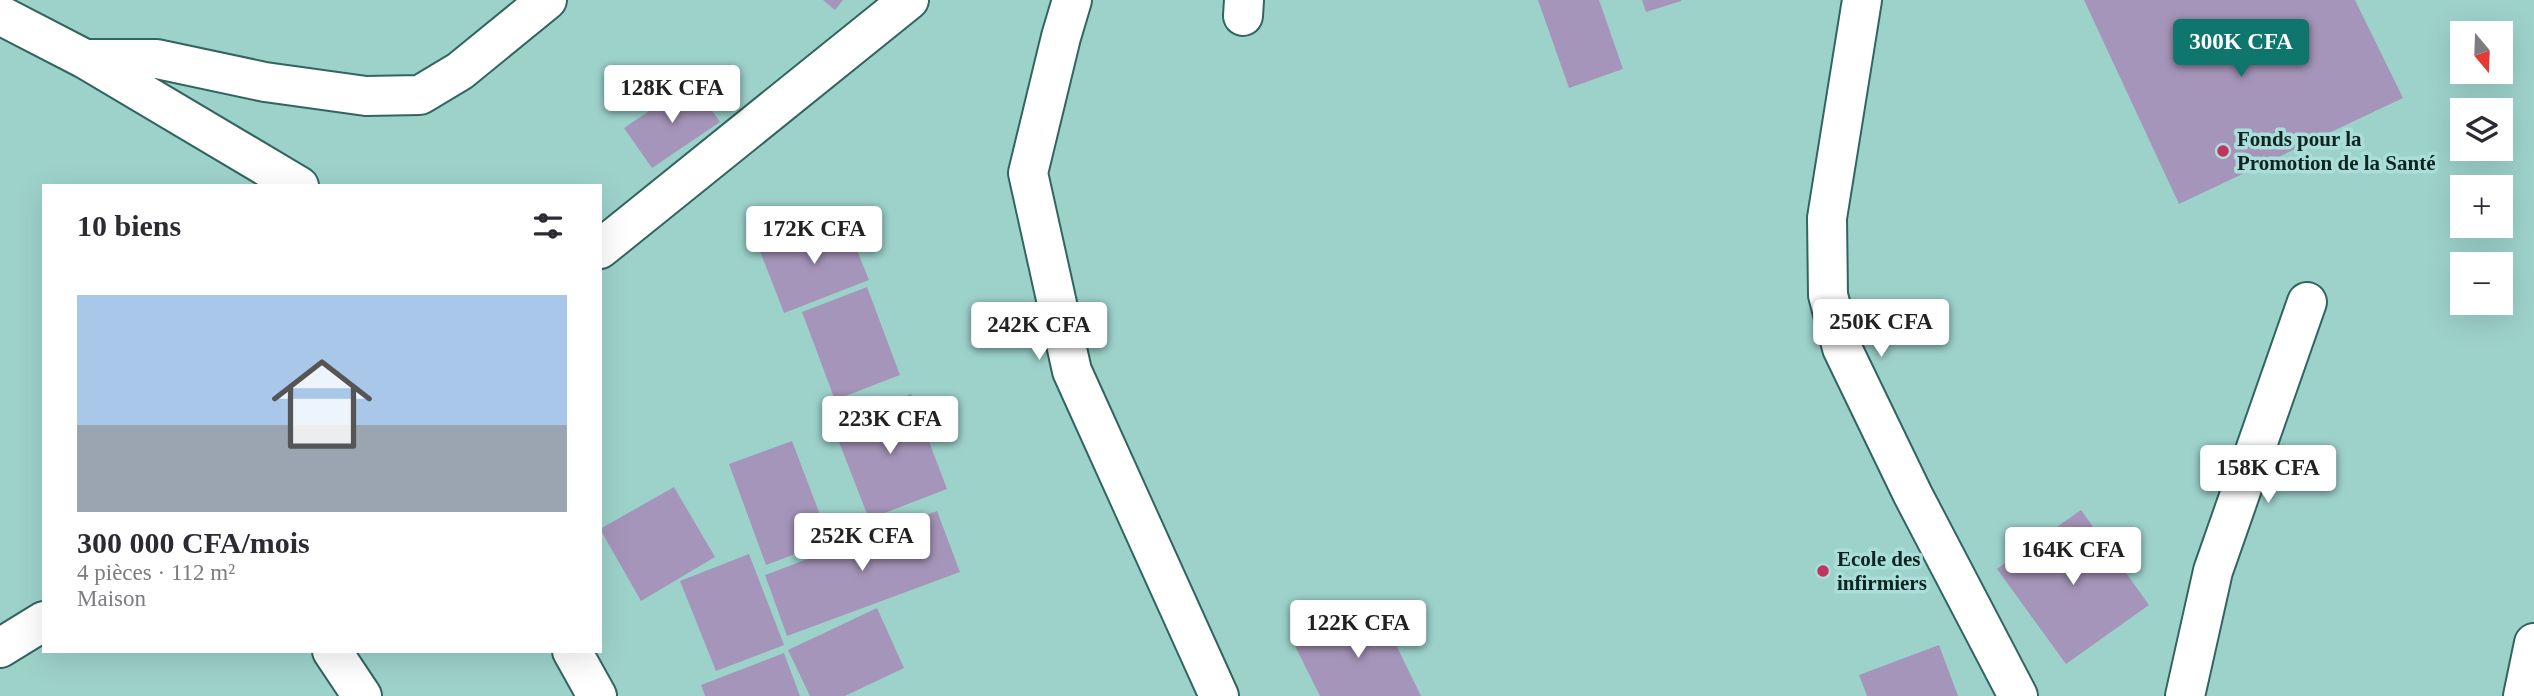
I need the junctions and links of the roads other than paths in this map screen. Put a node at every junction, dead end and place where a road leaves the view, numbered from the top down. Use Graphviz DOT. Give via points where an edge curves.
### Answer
graph roads {
  1 [pos="547,0"];
  2 [pos="909,0"];
  3 [pos="1072,0"];
  4 [pos="1862,0"];
  5 [pos="0,15"];
  6 [pos="85,59"];
  7 [pos="296,184"];
  8 [pos="602,247"];
  9 [pos="2307,302"];
  10 [pos="42,622"];
  11 [pos="2534,643"];
  12 [pos="0,648"];
  13 [pos="333,653"];
  14 [pos="573,653"];
  15 [pos="362,696"];
  16 [pos="597,696"];
  17 [pos="1219,696"];
  18 [pos="2018,696"];
  19 [pos="2185,696"];
  20 [pos="2523,696"];
  1 -- 6 [label="street" via="460,71 420,95 328,91 157,59"];
  2 -- 8 [label="street"];
  3 -- 17 [label="street" via="1028,173 1072,371"];
  4 -- 18 [label="street" via="1827,218 1828,295 1842,348"];
  5 -- 6 [label="street"];
  6 -- 7 [label="street"];
  9 -- 19 [label="street" via="2213,571"];
  10 -- 12 [label="street"];
  11 -- 20 [label="street"];
  13 -- 15 [label="street"];
  14 -- 16 [label="street"];
}
